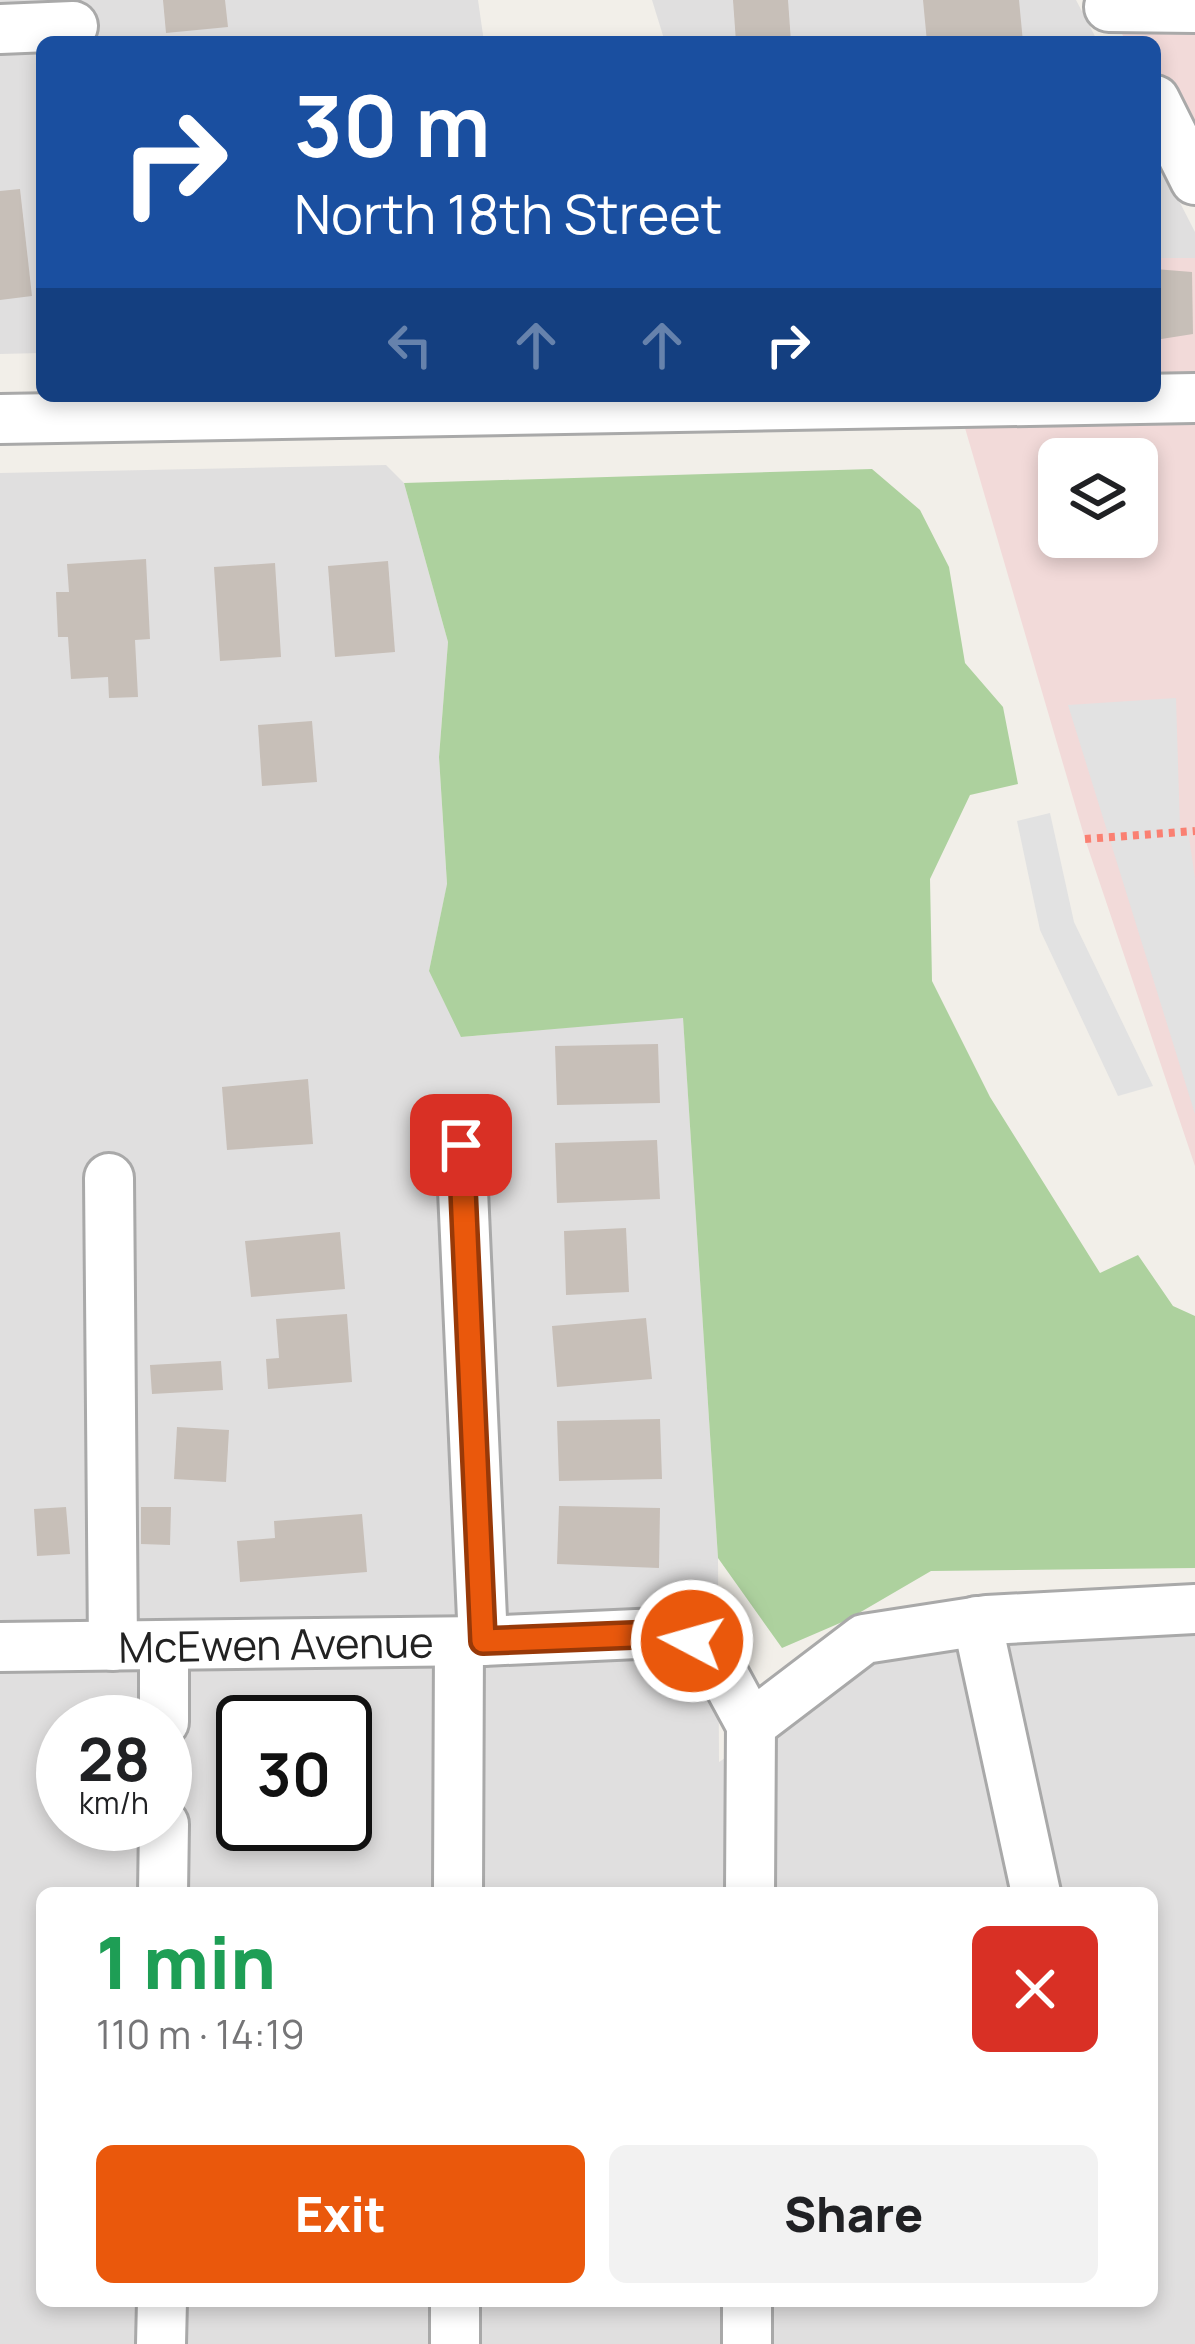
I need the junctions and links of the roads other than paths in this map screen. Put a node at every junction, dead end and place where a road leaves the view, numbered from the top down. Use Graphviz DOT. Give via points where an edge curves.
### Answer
graph roads {
  1 [pos="1195,8"];
  2 [pos="1114,16"];
  3 [pos="73,23"];
  4 [pos="0,29"];
  5 [pos="1161,112"];
  6 [pos="1195,181"];
  7 [pos="1161,398"];
  8 [pos="1195,398"];
  9 [pos="711,402"];
  10 [pos="106,407"];
  11 [pos="0,419"];
  12 [pos="461,1145"];
  13 [pos="110,1178"];
  14 [pos="1195,1609"];
  15 [pos="977,1622"];
  16 [pos="471,1641"];
  17 [pos="164,1645"];
  18 [pos="113,1646"];
  19 [pos="0,1647"];
  20 [pos="164,1695"];
  21 [pos="751,1725"];
  22 [pos="164,1851"];
  23 [pos="164,1887"];
  24 [pos="458,1887"];
  25 [pos="750,1887"];
  26 [pos="1035,1887"];
  27 [pos="162,2307"];
  28 [pos="455,2307"];
  29 [pos="747,2307"];
  30 [pos="161,2344"];
  31 [pos="455,2344"];
  32 [pos="747,2344"];
  1 -- 2 [label="street"];
  3 -- 4 [label="street"];
  5 -- 6 [label="street"];
  7 -- 8 [label="street"];
  9 -- 10 [label="street"];
  10 -- 11 [label="street"];
  12 -- 16 [label="street"];
  13 -- 18 [label="street"];
  14 -- 15 [label="street"];
  15 -- 21 [label="street" via="864,1640"];
  15 -- 26 [label="street"];
  16 -- 17 [label="street, McEwen Avenue"];
  16 -- 21 [label="street, McEwen Avenue" via="658,1634 692,1641 719,1668"];
  16 -- 24 [label="street"];
  17 -- 18 [label="street, McEwen Avenue"];
  17 -- 20 [label="street"];
  18 -- 19 [label="street, McEwen Avenue"];
  21 -- 25 [label="street"];
  22 -- 23 [label="street"];
  27 -- 30 [label="street"];
  28 -- 31 [label="street"];
  29 -- 32 [label="street"];
}
